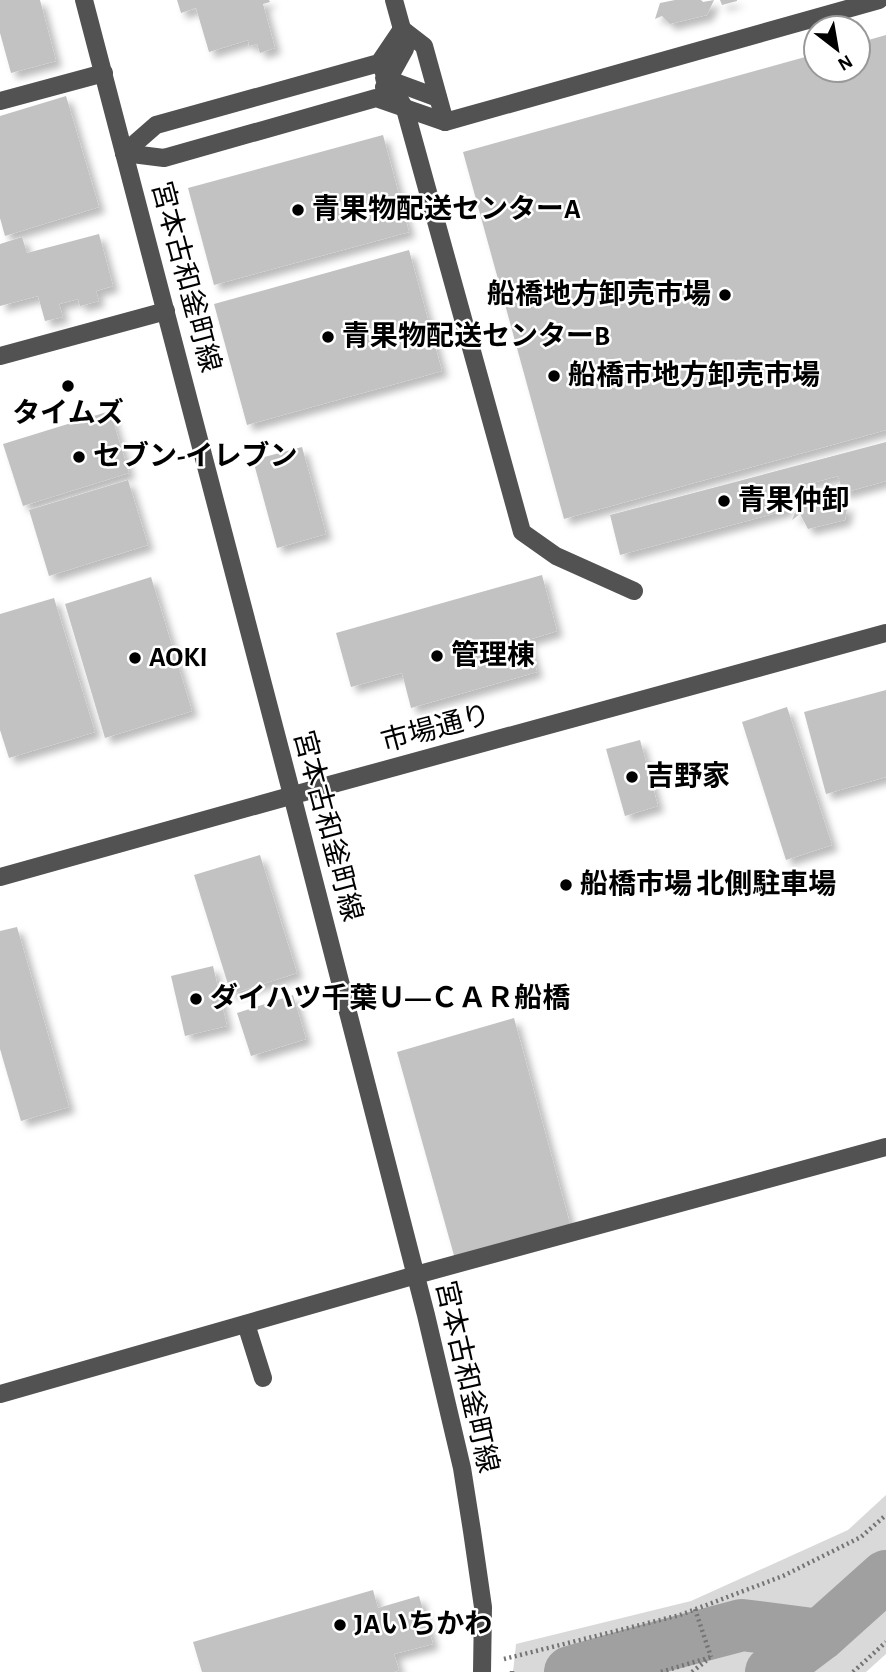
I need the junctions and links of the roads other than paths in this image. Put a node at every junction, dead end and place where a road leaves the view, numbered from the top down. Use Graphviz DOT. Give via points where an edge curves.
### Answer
graph roads {
  1 [pos="84,0"];
  2 [pos="394,0"];
  3 [pos="879,0"];
  4 [pos="402,29"];
  5 [pos="379,63"];
  6 [pos="357,69"];
  7 [pos="104,73"];
  8 [pos="388,80"];
  9 [pos="376,98"];
  10 [pos="438,98"];
  11 [pos="0,101"];
  12 [pos="405,109"];
  13 [pos="445,122"];
  14 [pos="124,153"];
  15 [pos="166,311"];
  16 [pos="0,356"];
  17 [pos="634,591"];
  18 [pos="886,633"];
  19 [pos="292,795"];
  20 [pos="0,877"];
  21 [pos="886,1147"];
  22 [pos="416,1275"];
  23 [pos="246,1324"];
  24 [pos="263,1378"];
  25 [pos="0,1394"];
  26 [pos="483,1667"];
  1 -- 7 [label="street, 宮本古和釜町線"];
  2 -- 4 [label="street"];
  3 -- 13 [label="street"];
  4 -- 5 [label="street"];
  4 -- 8 [label="street" via="405,49"];
  4 -- 10 [label="street" via="424,46"];
  5 -- 6 [label="street"];
  5 -- 8 [label="street"];
  6 -- 8 [label="street"];
  6 -- 14 [label="street" via="156,125"];
  7 -- 11 [label="street"];
  7 -- 14 [label="street, 宮本古和釜町線"];
  8 -- 9 [label="street"];
  8 -- 10 [label="street"];
  8 -- 12 [label="street"];
  9 -- 12 [label="street"];
  9 -- 14 [label="street" via="164,158"];
  10 -- 13 [label="street"];
  12 -- 13 [label="street"];
  12 -- 17 [label="street" via="523,532 556,556"];
  14 -- 15 [label="street, 宮本古和釜町線"];
  15 -- 16 [label="street"];
  15 -- 19 [label="street, 宮本古和釜町線"];
  18 -- 19 [label="street, 市場通り"];
  19 -- 20 [label="street, 市場通り"];
  19 -- 22 [label="street, 宮本古和釜町線"];
  21 -- 22 [label="street"];
  22 -- 23 [label="street"];
  22 -- 26 [label="street, 宮本古和釜町線" via="464,1479 483,1607"];
  23 -- 24 [label="street"];
  23 -- 25 [label="street"];
}
